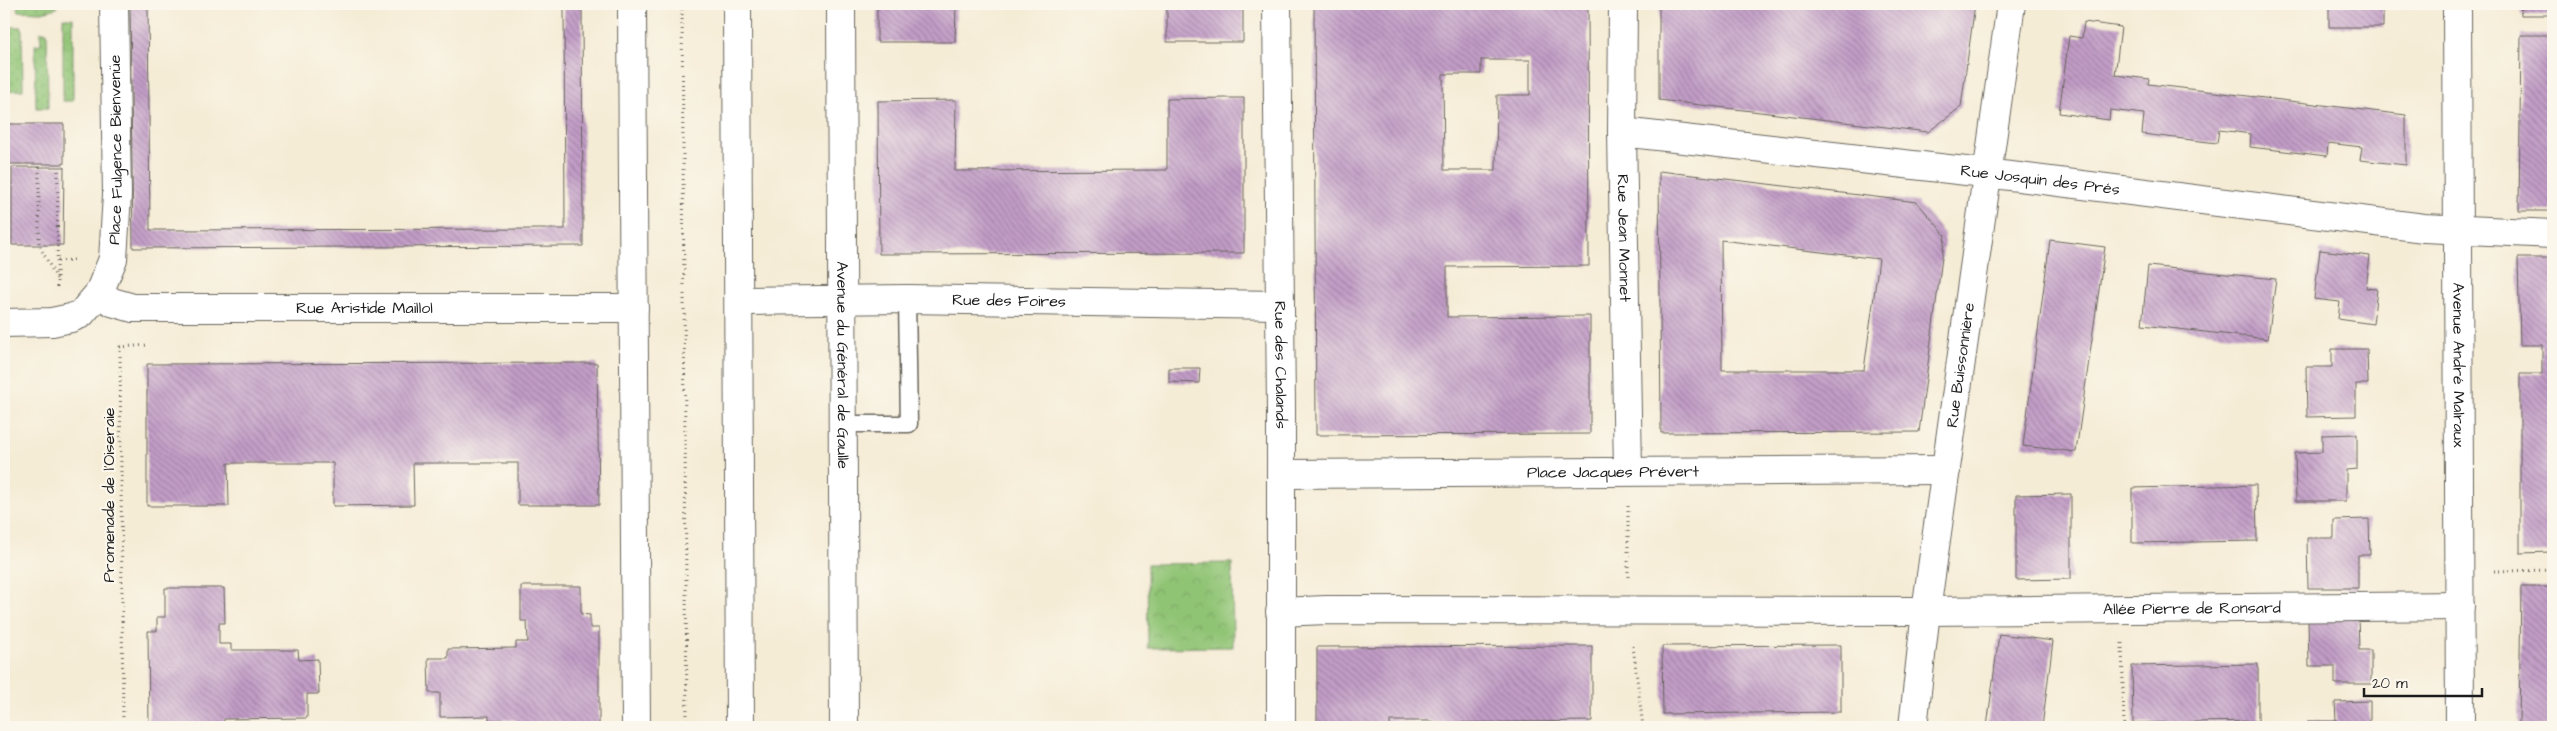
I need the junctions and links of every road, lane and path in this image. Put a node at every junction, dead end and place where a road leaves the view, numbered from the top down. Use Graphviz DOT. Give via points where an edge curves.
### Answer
graph roads {
  1 [pos="114,4"];
  2 [pos="632,4"];
  3 [pos="682,4"];
  4 [pos="738,4"];
  5 [pos="840,4"];
  6 [pos="1277,4"];
  7 [pos="1623,4"];
  8 [pos="2011,4"];
  9 [pos="2457,4"];
  10 [pos="1622,132"];
  11 [pos="39,167"];
  12 [pos="58,167"];
  13 [pos="1986,173"];
  14 [pos="2458,230"];
  15 [pos="2553,234"];
  16 [pos="57,245"];
  17 [pos="58,281"];
  18 [pos="99,293"];
  19 [pos="907,299"];
  20 [pos="842,300"];
  21 [pos="739,301"];
  22 [pos="1280,305"];
  23 [pos="168,308"];
  24 [pos="634,308"];
  25 [pos="4,323"];
  26 [pos="843,424"];
  27 [pos="1628,470"];
  28 [pos="1946,470"];
  29 [pos="1282,474"];
  30 [pos="2553,570"];
  31 [pos="2460,571"];
  32 [pos="2460,606"];
  33 [pos="2121,607"];
  34 [pos="1926,611"];
  35 [pos="1280,612"];
  36 [pos="123,727"];
  37 [pos="636,727"];
  38 [pos="687,727"];
  39 [pos="740,727"];
  40 [pos="844,727"];
  41 [pos="1282,727"];
  42 [pos="1913,727"];
  43 [pos="2124,727"];
  44 [pos="2460,727"];
  1 -- 18 [label="street, Place Fulgence Bienvenüe" via="117,195 113,259"];
  2 -- 24 [label="street"];
  3 -- 38 [label="path"];
  4 -- 21 [label="street"];
  5 -- 20 [label="street, Avenue du Général de Gaulle"];
  6 -- 22 [label="street, Rue des Chalands"];
  7 -- 10 [label="street, Rue Jean Monnet"];
  8 -- 13 [label="street, Rue Buissonnière"];
  9 -- 14 [label="street, Avenue André Malraux"];
  10 -- 13 [label="street, Rue Josquin des Prés"];
  10 -- 27 [label="street, Rue Jean Monnet"];
  11 -- 17 [label="path" via="38,245"];
  12 -- 16 [label="path"];
  13 -- 14 [label="street, Rue Josquin des Prés"];
  13 -- 28 [label="street, Rue Buissonnière"];
  14 -- 15 [label="street, Rue Josquin des Prés"];
  14 -- 31 [label="street, Avenue André Malraux"];
  18 -- 23 [label="street, Rue Aristide Maillol" via="121,306"];
  18 -- 25 [label="street, Place Fulgence Bienvenüe" via="81,314 71,318 52,322"];
  19 -- 20 [label="street, Rue des Foires"];
  19 -- 22 [label="street, Rue des Foires"];
  19 -- 26 [label="lane" via="909,424"];
  20 -- 21 [label="street, Rue des Foires"];
  20 -- 26 [label="street, Avenue du Général de Gaulle"];
  21 -- 39 [label="street"];
  22 -- 29 [label="street, Rue des Chalands"];
  23 -- 24 [label="street, Rue Aristide Maillol"];
  23 -- 36 [label="path, Promenade de l'Oiseraie" via="168,344 120,347"];
  24 -- 37 [label="street"];
  26 -- 40 [label="street, Avenue du Général de Gaulle"];
  27 -- 28 [label="street, Place Jacques Prévert"];
  27 -- 29 [label="street, Place Jacques Prévert"];
  28 -- 34 [label="street, Rue Buissonnière"];
  29 -- 35 [label="street, Rue des Chalands"];
  30 -- 31 [label="path"];
  31 -- 32 [label="street, Avenue André Malraux"];
  32 -- 33 [label="street, Allée Pierre de Ronsard"];
  32 -- 44 [label="street, Avenue André Malraux"];
  33 -- 34 [label="street, Allée Pierre de Ronsard"];
  33 -- 43 [label="path"];
  34 -- 35 [label="street"];
  34 -- 42 [label="street, Rue Buissonnière"];
  35 -- 41 [label="street, Rue des Chalands"];
}
